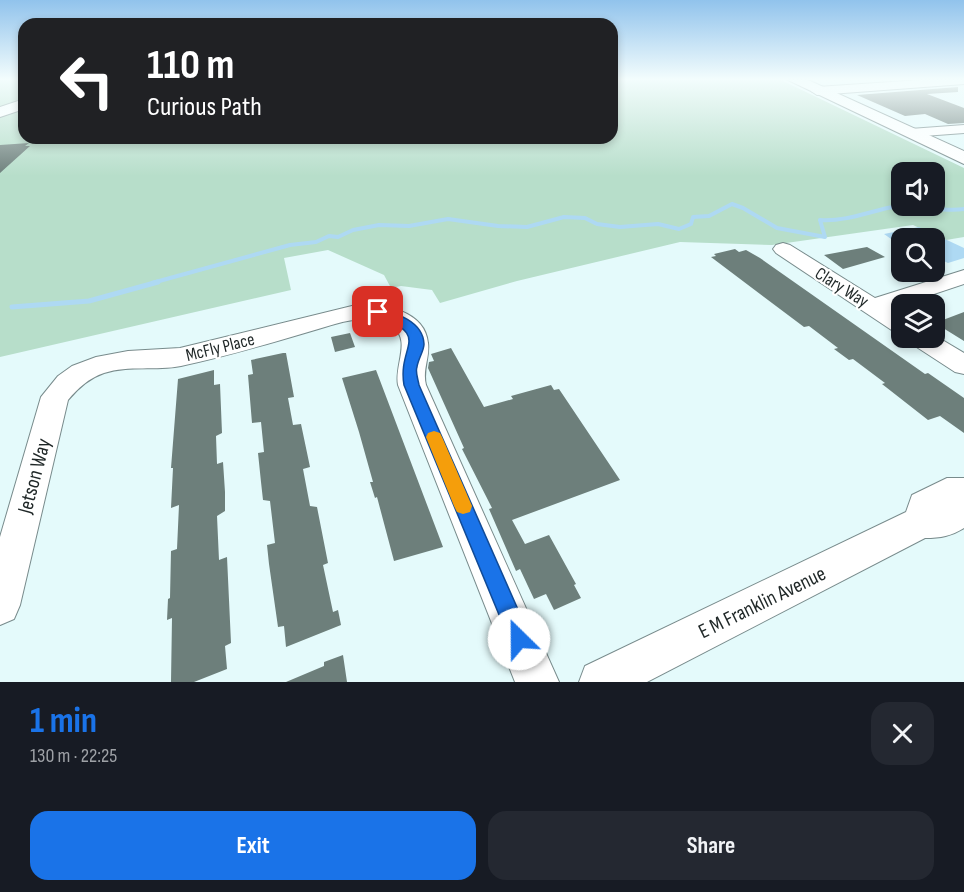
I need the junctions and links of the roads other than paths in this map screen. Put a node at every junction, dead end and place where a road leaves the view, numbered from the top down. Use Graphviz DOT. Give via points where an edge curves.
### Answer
graph roads {
  1 [pos="864,112"];
  2 [pos="964,129"];
  3 [pos="910,133"];
  4 [pos="964,158"];
  5 [pos="783,249"];
  6 [pos="964,277"];
  7 [pos="873,306"];
  8 [pos="891,318"];
  9 [pos="937,348"];
  10 [pos="964,365"];
  11 [pos="64,384"];
  12 [pos="964,493"];
  13 [pos="964,509"];
  14 [pos="922,522"];
  15 [pos="0,605"];
  16 [pos="537,682"];
  17 [pos="601,682"];
  1 -- 3 [label="main road"];
  2 -- 3 [label="street"];
  3 -- 4 [label="main road"];
  5 -- 7 [label="street, Clary Way"];
  6 -- 7 [label="street"];
  7 -- 8 [label="street, Clary Way"];
  9 -- 10 [label="street"];
  11 -- 15 [label="street, Jetson Way" via="55,397"];
  11 -- 16 [label="street, McFly Place" via="114,360 180,357 345,315 378,312 401,320 410,328 417,345 409,369 412,385"];
  12 -- 14 [label="street" via="947,493 924,506"];
  13 -- 14 [label="street, E M Franklin Avenue" via="942,522"];
  14 -- 17 [label="street, E M Franklin Avenue"];
}
